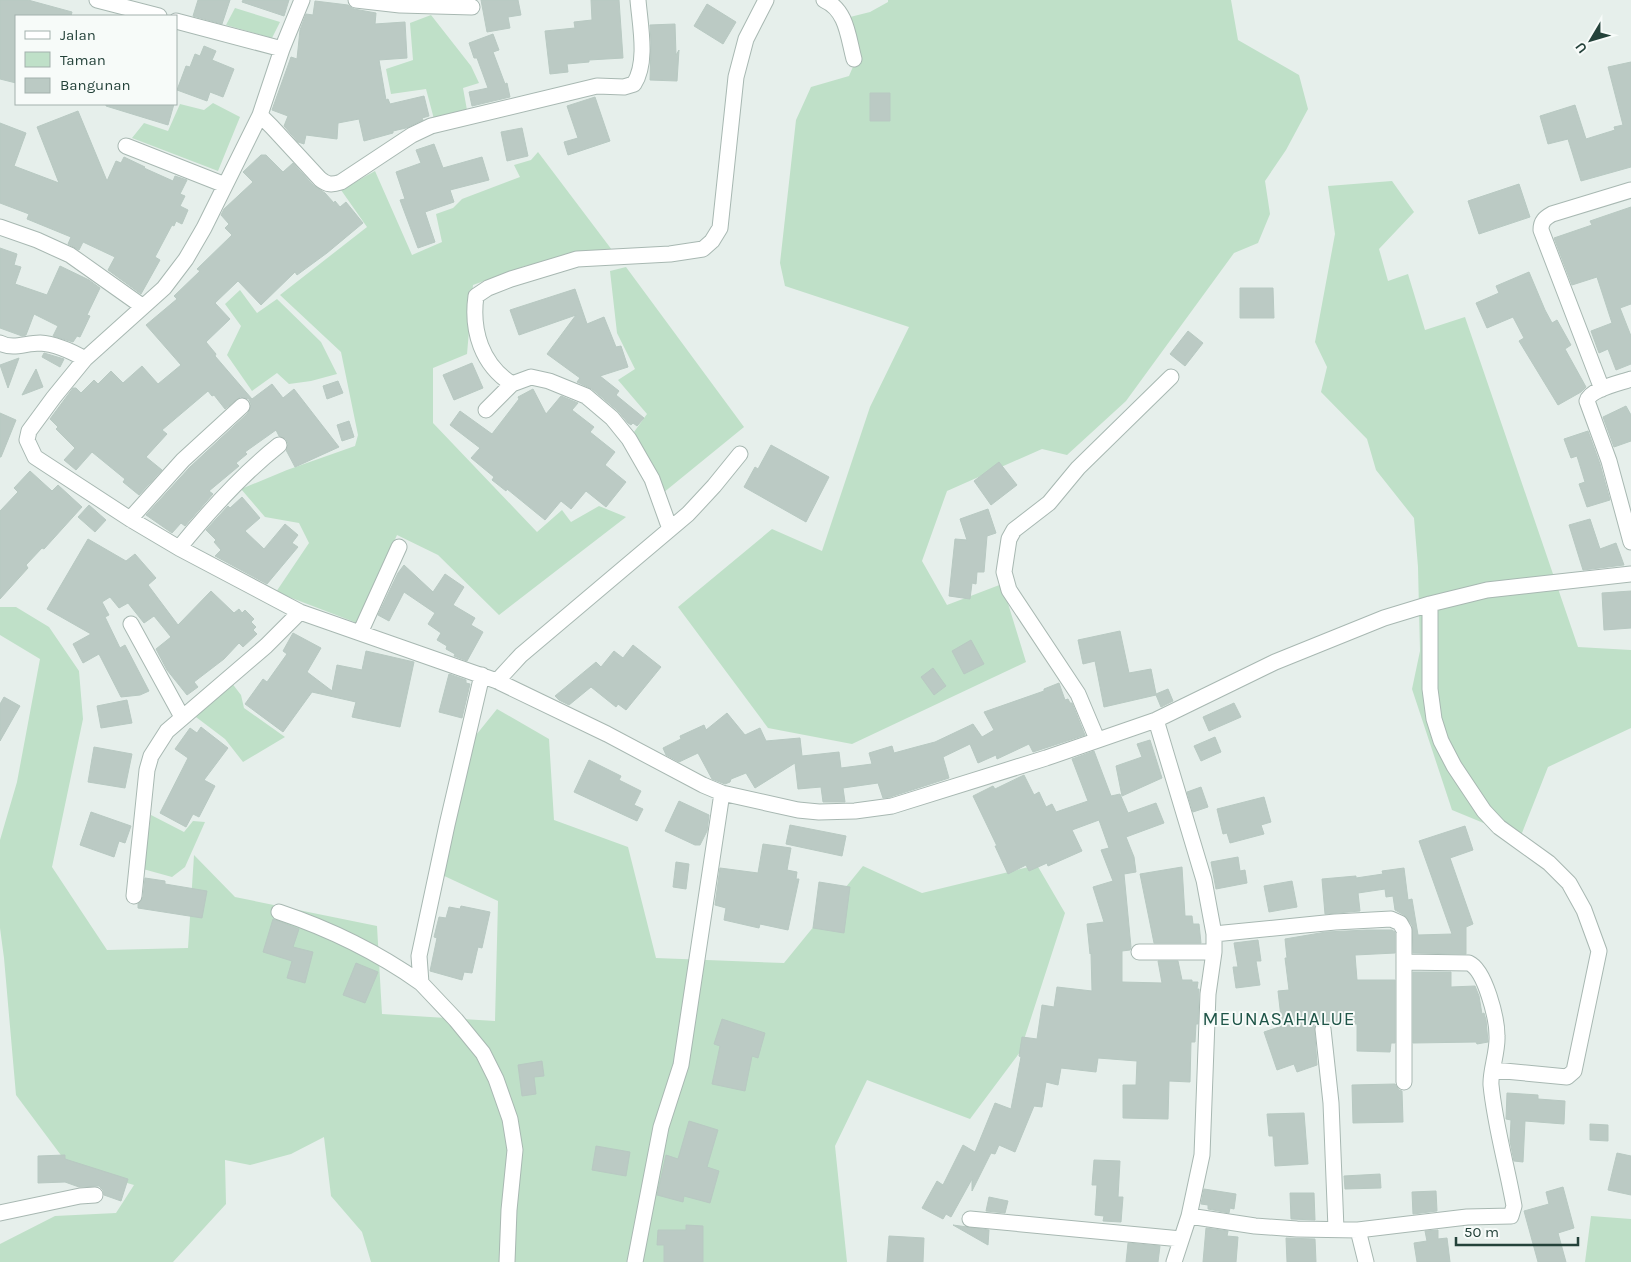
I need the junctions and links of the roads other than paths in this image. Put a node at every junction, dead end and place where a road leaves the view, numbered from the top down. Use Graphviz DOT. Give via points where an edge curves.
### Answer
graph roads {
  1 [pos="97,0"];
  2 [pos="302,0"];
  3 [pos="356,0"];
  4 [pos="638,0"];
  5 [pos="766,0"];
  6 [pos="824,0"];
  7 [pos="472,7"];
  8 [pos="154,15"];
  9 [pos="178,22"];
  10 [pos="282,49"];
  11 [pos="854,58"];
  12 [pos="260,115"];
  13 [pos="126,146"];
  14 [pos="225,185"];
  15 [pos="1631,190"];
  16 [pos="0,227"];
  17 [pos="142,306"];
  18 [pos="0,343"];
  19 [pos="85,359"];
  20 [pos="1172,377"];
  21 [pos="1631,379"];
  22 [pos="512,384"];
  23 [pos="1602,389"];
  24 [pos="242,406"];
  25 [pos="486,410"];
  26 [pos="279,445"];
  27 [pos="740,454"];
  28 [pos="130,518"];
  29 [pos="670,529"];
  30 [pos="1631,542"];
  31 [pos="179,548"];
  32 [pos="399,548"];
  33 [pos="1631,574"];
  34 [pos="1430,604"];
  35 [pos="300,612"];
  36 [pos="131,624"];
  37 [pos="360,632"];
  38 [pos="482,675"];
  39 [pos="497,681"];
  40 [pos="182,717"];
  41 [pos="1156,720"];
  42 [pos="1097,739"];
  43 [pos="722,793"];
  44 [pos="134,896"];
  45 [pos="279,912"];
  46 [pos="1214,934"];
  47 [pos="1139,952"];
  48 [pos="1214,952"];
  49 [pos="1404,962"];
  50 [pos="421,983"];
  51 [pos="1323,1029"];
  52 [pos="1494,1070"];
  53 [pos="1404,1082"];
  54 [pos="95,1195"];
  55 [pos="0,1213"];
  56 [pos="1189,1216"];
  57 [pos="970,1219"];
  58 [pos="1336,1229"];
  59 [pos="1358,1230"];
  60 [pos="1181,1239"];
  61 [pos="507,1262"];
  62 [pos="635,1262"];
  63 [pos="1174,1262"];
  64 [pos="1366,1262"];
  1 -- 8 [label="street"];
  2 -- 10 [label="street"];
  3 -- 7 [label="street"];
  4 -- 12 [label="street" via="642,42 639,76 634,84 597,86 431,126 333,185 320,180"];
  5 -- 22 [label="street" via="746,39 736,77 720,228 712,241 703,250 577,259 511,279 476,296 474,314 483,352 490,365"];
  6 -- 11 [label="street" via="837,8 845,23"];
  9 -- 10 [label="street"];
  10 -- 12 [label="street"];
  12 -- 14 [label="street"];
  13 -- 14 [label="street"];
  14 -- 17 [label="street" via="186,259 164,288"];
  15 -- 23 [label="street" via="1552,214 1544,219 1541,226"];
  16 -- 17 [label="street" via="70,255"];
  17 -- 19 [label="street"];
  18 -- 19 [label="street" via="7,347 39,343 57,346"];
  19 -- 28 [label="street" via="28,431 27,440 35,457"];
  20 -- 42 [label="street" via="1078,468 1049,503 1014,530 1008,539 1004,572 1009,590 1078,694"];
  21 -- 23 [label="street"];
  22 -- 25 [label="street"];
  22 -- 29 [label="street" via="531,377 549,381 586,396 612,418 630,439 652,479"];
  23 -- 30 [label="street" via="1590,395 1587,403 1609,461"];
  24 -- 28 [label="street" via="183,460"];
  26 -- 31 [label="street" via="211,508"];
  27 -- 29 [label="street" via="714,486"];
  28 -- 31 [label="street"];
  29 -- 39 [label="street" via="520,655"];
  31 -- 35 [label="street"];
  32 -- 37 [label="street"];
  33 -- 34 [label="street" via="1487,590"];
  34 -- 41 [label="street" via="1384,618 1275,662"];
  34 -- 52 [label="street" via="1430,690 1441,741 1484,811 1499,827 1549,863 1569,883 1584,910 1599,950 1574,1071 1567,1076"];
  35 -- 37 [label="street"];
  35 -- 40 [label="street" via="266,646"];
  36 -- 40 [label="street"];
  37 -- 38 [label="street"];
  38 -- 39 [label="street"];
  38 -- 50 [label="street" via="419,956"];
  39 -- 43 [label="street"];
  40 -- 44 [label="street" via="167,731 151,756 147,770"];
  41 -- 42 [label="street"];
  41 -- 46 [label="street" via="1204,880"];
  42 -- 43 [label="street" via="892,806 855,811 798,810"];
  43 -- 62 [label="street" via="681,1065 661,1127"];
  45 -- 50 [label="street" via="354,942"];
  46 -- 48 [label="street"];
  46 -- 49 [label="street" via="1391,919 1400,922 1404,930"];
  47 -- 48 [label="street"];
  48 -- 56 [label="street" via="1208,994 1202,1156"];
  49 -- 52 [label="street" via="1469,962 1476,968 1488,994 1498,1036"];
  49 -- 53 [label="street"];
  50 -- 61 [label="street" via="483,1052 510,1119 514,1150"];
  51 -- 58 [label="street" via="1331,1103"];
  52 -- 59 [label="street" via="1491,1082 1514,1206 1511,1216 1467,1217"];
  54 -- 55 [label="street"];
  56 -- 58 [label="street" via="1256,1226"];
  56 -- 60 [label="street"];
  57 -- 60 [label="street"];
  58 -- 59 [label="street"];
  59 -- 64 [label="street"];
  60 -- 63 [label="street"];
}
